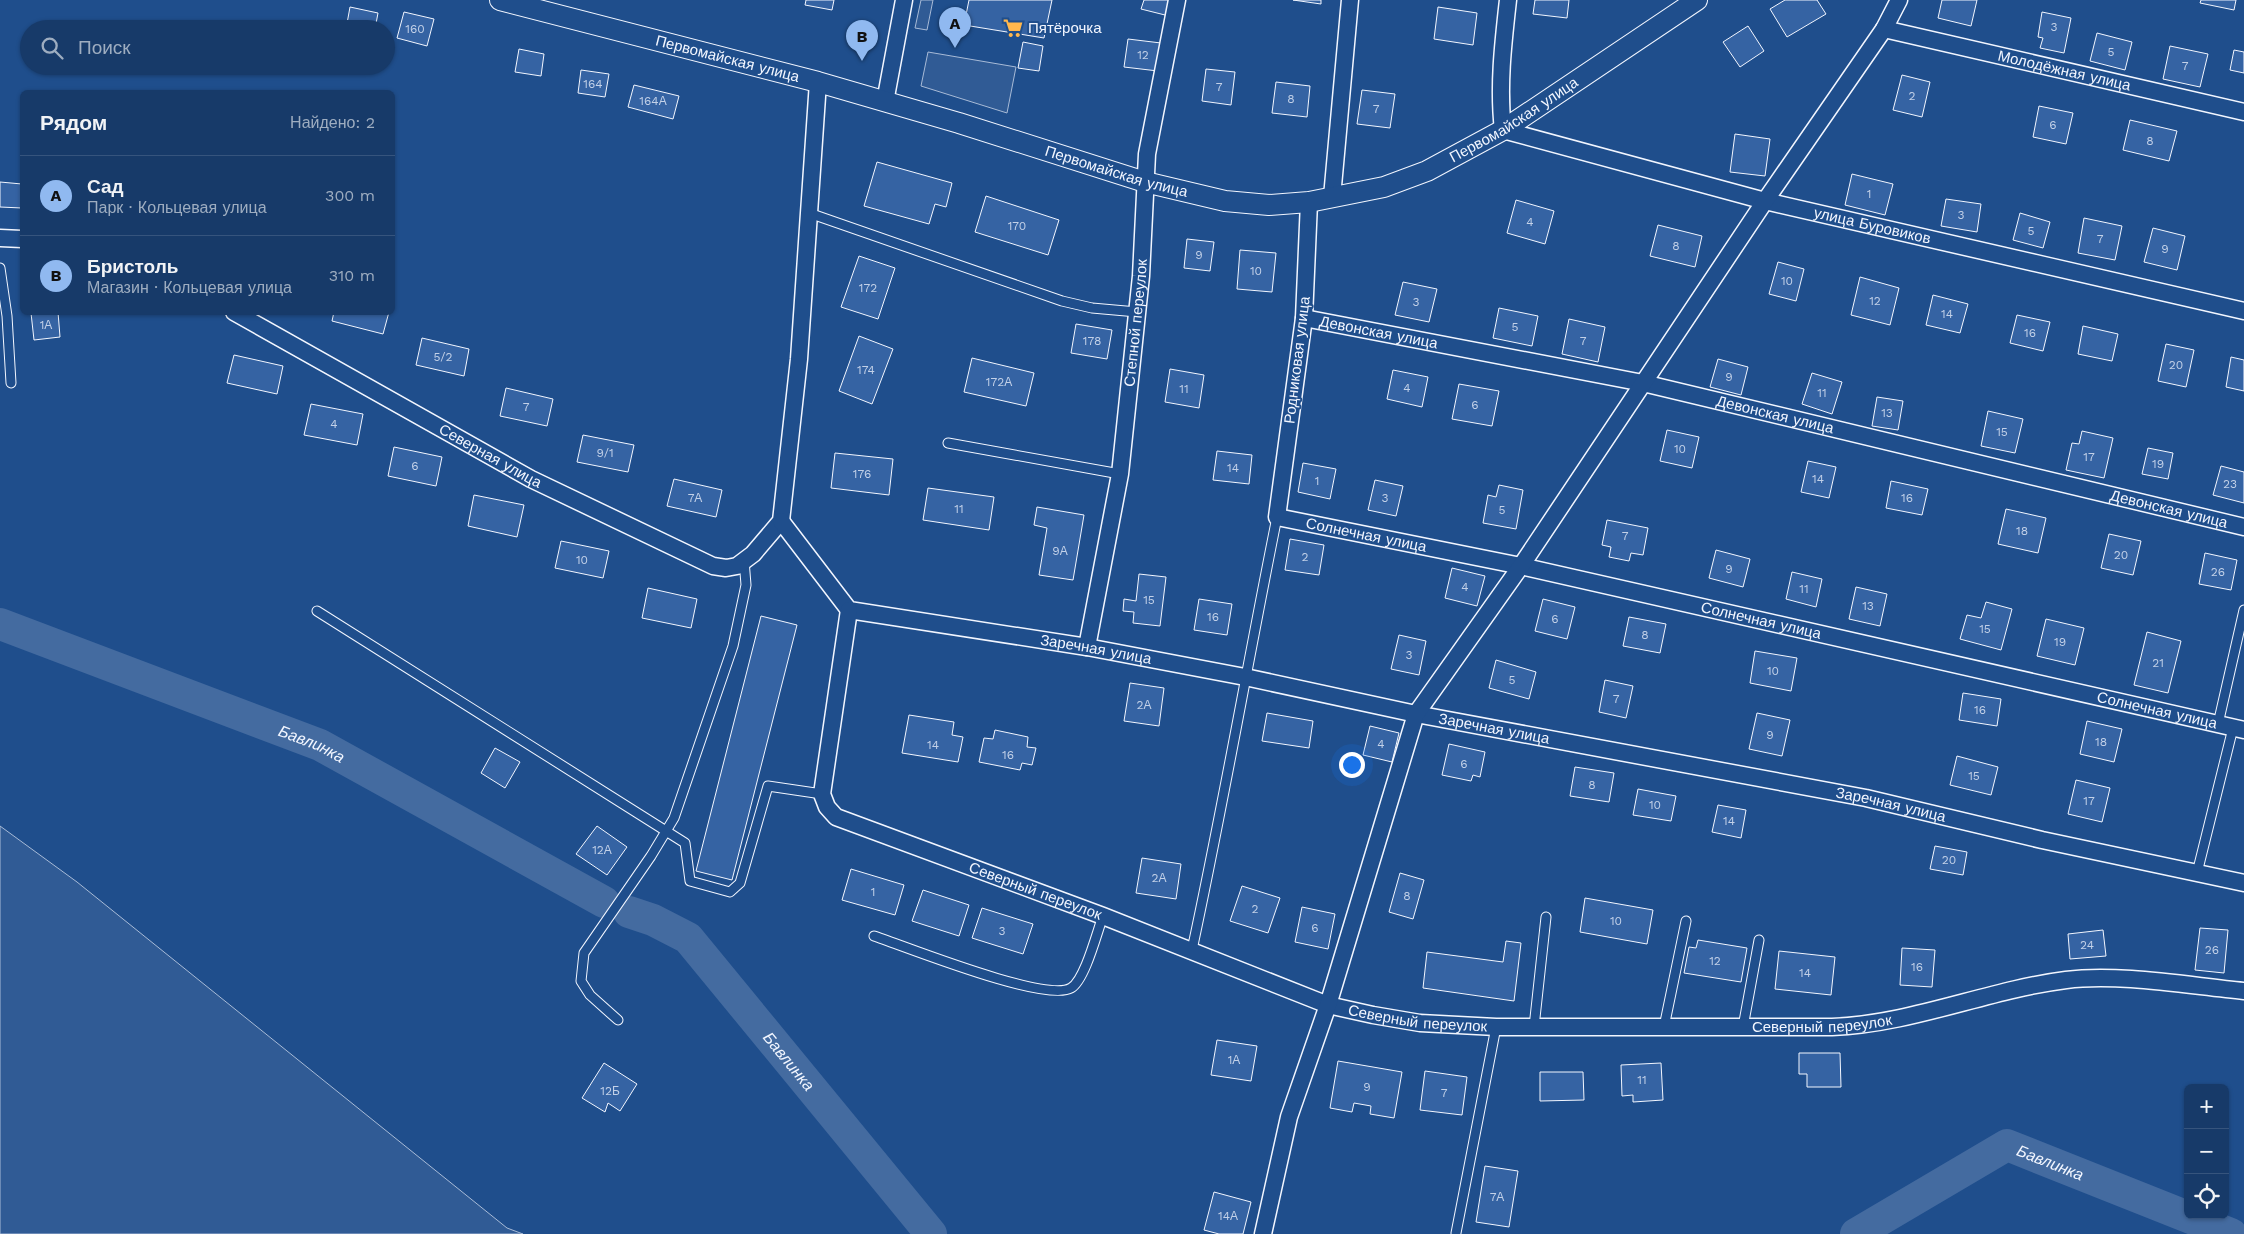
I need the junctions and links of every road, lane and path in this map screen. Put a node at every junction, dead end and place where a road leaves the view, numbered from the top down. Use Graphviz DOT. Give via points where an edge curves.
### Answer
graph roads {
  1 [pos="500,0"];
  2 [pos="904,0"];
  3 [pos="1177,0"];
  4 [pos="1350,0"];
  5 [pos="1508,0"];
  6 [pos="1697,0"];
  7 [pos="1899,0"];
  8 [pos="1884,29"];
  9 [pos="818,82"];
  10 [pos="885,102"];
  11 [pos="2244,112"];
  12 [pos="1503,130"];
  13 [pos="1145,182"];
  14 [pos="1332,198"];
  15 [pos="1765,201"];
  16 [pos="1309,202"];
  17 [pos="809,213"];
  18 [pos="0,238"];
  19 [pos="20,239"];
  20 [pos="0,268"];
  21 [pos="2244,311"];
  22 [pos="1137,312"];
  23 [pos="239,315"];
  24 [pos="1304,318"];
  25 [pos="11,383"];
  26 [pos="1643,383"];
  27 [pos="948,443"];
  28 [pos="1120,474"];
  29 [pos="1277,517"];
  30 [pos="781,522"];
  31 [pos="2244,527"];
  32 [pos="748,557"];
  33 [pos="1521,566"];
  34 [pos="849,610"];
  35 [pos="2244,610"];
  36 [pos="317,611"];
  37 [pos="1087,647"];
  38 [pos="1245,676"];
  39 [pos="1416,714"];
  40 [pos="2232,727"];
  41 [pos="822,794"];
  42 [pos="666,831"];
  43 [pos="2197,873"];
  44 [pos="2244,883"];
  45 [pos="1103,916"];
  46 [pos="1546,917"];
  47 [pos="1686,921"];
  48 [pos="874,936"];
  49 [pos="1759,940"];
  50 [pos="1192,950"];
  51 [pos="2244,991"];
  52 [pos="1328,1005"];
  53 [pos="618,1020"];
  54 [pos="1496,1027"];
  55 [pos="1534,1027"];
  56 [pos="1664,1027"];
  57 [pos="1743,1027"];
  58 [pos="1456,1233"];
  59 [pos="1263,1234"];
  1 -- 9 [label="street, Первомайская улица"];
  2 -- 10 [label="street"];
  3 -- 13 [label="street, Степной переулок" via="1147,154"];
  4 -- 14 [label="street"];
  5 -- 12 [label="street" via="1501,57"];
  6 -- 12 [label="street, Первомайская улица"];
  7 -- 8 [label="street"];
  8 -- 11 [label="street, Молодёжная улица"];
  8 -- 15 [label="street"];
  9 -- 10 [label="street, Первомайская улица"];
  9 -- 17 [label="street"];
  10 -- 13 [label="street, Первомайская улица"];
  12 -- 14 [label="street, Первомайская улица" via="1427,171 1384,187"];
  12 -- 15 [label="street, улица Буровиков"];
  13 -- 16 [label="street, Первомайская улица" via="1225,201 1269,205"];
  13 -- 22 [label="street, Степной переулок"];
  14 -- 16 [label="street, Первомайская улица"];
  15 -- 21 [label="street, улица Буровиков"];
  15 -- 26 [label="street"];
  16 -- 24 [label="street, Родниковая улица"];
  17 -- 22 [label="lane" via="1062,301 1092,308"];
  17 -- 30 [label="street" via="799,358"];
  18 -- 19 [label="street"];
  20 -- 25 [label="lane"];
  22 -- 28 [label="street, Степной переулок"];
  23 -- 32 [label="street, Северная улица" via="540,483 713,566 737,566"];
  24 -- 26 [label="street, Девонская улица"];
  24 -- 29 [label="street, Родниковая улица"];
  26 -- 31 [label="street, Девонская улица"];
  26 -- 33 [label="street"];
  27 -- 28 [label="lane"];
  28 -- 37 [label="street, Степной переулок"];
  29 -- 33 [label="street, Солнечная улица"];
  29 -- 38 [label="lane"];
  30 -- 32 [label="street"];
  30 -- 34 [label="street"];
  32 -- 42 [label="lane" via="746,585 733,646 674,818"];
  33 -- 39 [label="street"];
  33 -- 40 [label="street, Солнечная улица"];
  34 -- 37 [label="street, Заречная улица"];
  34 -- 41 [label="street"];
  35 -- 40 [label="lane"];
  36 -- 42 [label="lane"];
  37 -- 38 [label="street, Заречная улица"];
  38 -- 39 [label="street, Заречная улица"];
  38 -- 50 [label="lane" via="1224,799"];
  39 -- 43 [label="street, Заречная улица" via="1866,798"];
  39 -- 52 [label="street"];
  40 -- 43 [label="lane"];
  41 -- 42 [label="lane" via="768,786 740,883 730,892 690,881 685,843"];
  41 -- 45 [label="street, Северный переулок" via="836,817"];
  42 -- 53 [label="lane" via="584,953 581,981 590,995"];
  43 -- 44 [label="street, Заречная улица"];
  45 -- 48 [label="lane" via="1080,979 1072,988 1057,992 1005,981"];
  45 -- 50 [label="street, Северный переулок"];
  46 -- 55 [label="lane"];
  47 -- 56 [label="lane"];
  49 -- 57 [label="lane"];
  50 -- 52 [label="street, Северный переулок"];
  51 -- 57 [label="street, Северный переулок" via="2118,978 2068,979 2003,991 1920,1014 1852,1026"];
  52 -- 54 [label="street, Северный переулок" via="1420,1023"];
  52 -- 59 [label="street" via="1289,1117"];
  54 -- 55 [label="street, Северный переулок"];
  54 -- 58 [label="lane"];
  55 -- 56 [label="street, Северный переулок"];
  56 -- 57 [label="street, Северный переулок"];
}
